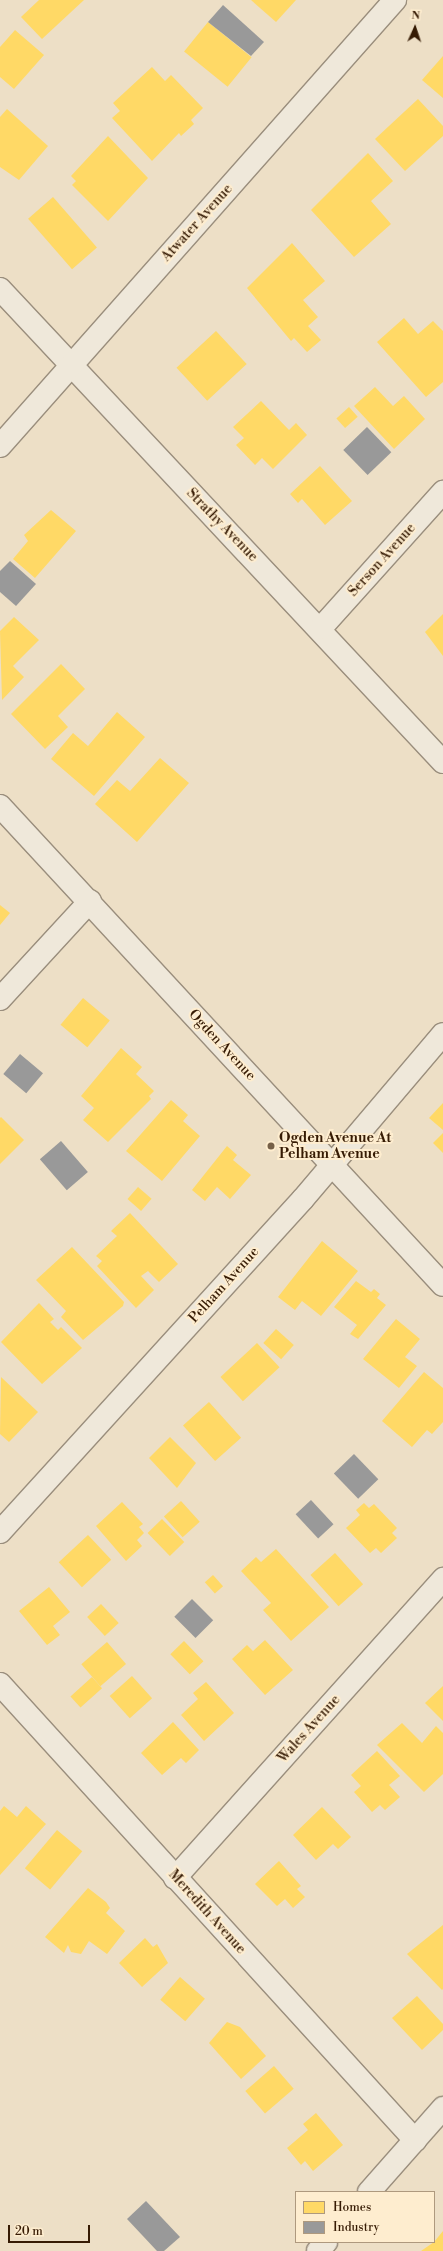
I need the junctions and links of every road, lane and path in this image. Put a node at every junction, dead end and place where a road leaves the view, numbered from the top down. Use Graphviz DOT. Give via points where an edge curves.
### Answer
graph roads {
  1 [pos="395,0"];
  2 [pos="0,289"];
  3 [pos="69,367"];
  4 [pos="0,446"];
  5 [pos="443,492"];
  6 [pos="321,628"];
  7 [pos="443,762"];
  8 [pos="0,806"];
  9 [pos="90,901"];
  10 [pos="0,999"];
  11 [pos="443,1034"];
  12 [pos="332,1164"];
  13 [pos="443,1285"];
  14 [pos="0,1532"];
  15 [pos="443,1579"];
  16 [pos="0,1684"];
  17 [pos="175,1878"];
  18 [pos="443,2108"];
  19 [pos="415,2140"];
  20 [pos="370,2191"];
  21 [pos="325,2243"];
  22 [pos="318,2251"];
  1 -- 3 [label="street, Atwater Avenue"];
  2 -- 3 [label="street, Strathy Avenue"];
  3 -- 4 [label="street, Atwater Avenue"];
  3 -- 6 [label="street, Strathy Avenue"];
  5 -- 6 [label="street, Serson Avenue"];
  6 -- 7 [label="street, Strathy Avenue"];
  8 -- 9 [label="street, Ogden Avenue"];
  9 -- 10 [label="street"];
  9 -- 12 [label="street, Ogden Avenue"];
  11 -- 12 [label="street, Pelham Avenue"];
  12 -- 13 [label="street, Ogden Avenue"];
  12 -- 14 [label="street, Pelham Avenue"];
  15 -- 17 [label="street, Wales Avenue"];
  16 -- 17 [label="street, Meredith Avenue"];
  17 -- 19 [label="street, Meredith Avenue"];
  18 -- 19 [label="street"];
  19 -- 20 [label="street"];
  21 -- 22 [label="street"];
}
